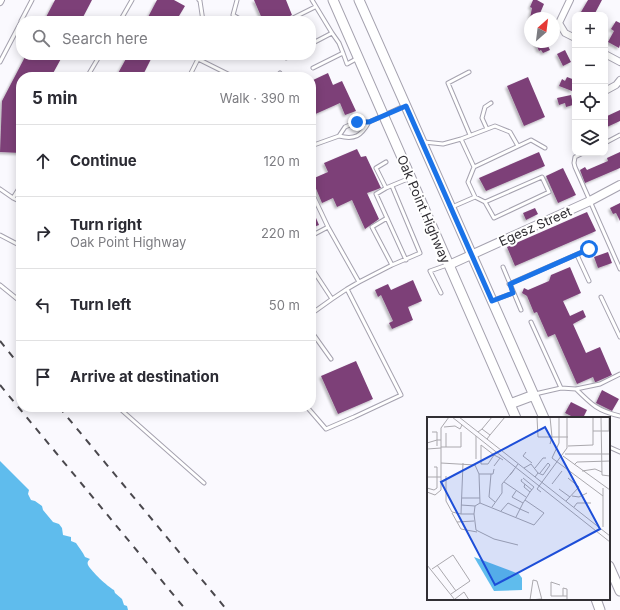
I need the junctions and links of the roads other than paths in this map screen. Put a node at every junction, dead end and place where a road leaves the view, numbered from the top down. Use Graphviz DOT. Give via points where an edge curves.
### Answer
graph roads {
  1 [pos="32,0"];
  2 [pos="132,0"];
  3 [pos="199,0"];
  4 [pos="237,0"];
  5 [pos="312,0"];
  6 [pos="333,0"];
  7 [pos="359,0"];
  8 [pos="570,0"];
  9 [pos="315,7"];
  10 [pos="24,16"];
  11 [pos="123,16"];
  12 [pos="202,16"];
  13 [pos="235,16"];
  14 [pos="297,16"];
  15 [pos="16,32"];
  16 [pos="332,33"];
  17 [pos="572,36"];
  18 [pos="316,41"];
  19 [pos="343,53"];
  20 [pos="608,56"];
  21 [pos="358,58"];
  22 [pos="97,60"];
  23 [pos="198,60"];
  24 [pos="204,60"];
  25 [pos="0,62"];
  26 [pos="620,62"];
  27 [pos="313,68"];
  28 [pos="90,72"];
  29 [pos="192,72"];
  30 [pos="225,72"];
  31 [pos="469,72"];
  32 [pos="620,80"];
  33 [pos="608,89"];
  34 [pos="491,103"];
  35 [pos="406,106"];
  36 [pos="384,115"];
  37 [pos="369,122"];
  38 [pos="487,129"];
  39 [pos="620,134"];
  40 [pos="470,135"];
  41 [pos="339,136"];
  42 [pos="461,139"];
  43 [pos="608,141"];
  44 [pos="422,142"];
  45 [pos="316,144"];
  46 [pos="518,146"];
  47 [pos="545,148"];
  48 [pos="577,156"];
  49 [pos="386,162"];
  50 [pos="474,167"];
  51 [pos="411,178"];
  52 [pos="620,185"];
  53 [pos="392,186"];
  54 [pos="386,188"];
  55 [pos="0,189"];
  56 [pos="16,193"];
  57 [pos="474,197"];
  58 [pos="13,198"];
  59 [pos="16,200"];
  60 [pos="590,201"];
  61 [pos="316,202"];
  62 [pos="485,202"];
  63 [pos="451,208"];
  64 [pos="387,218"];
  65 [pos="328,227"];
  66 [pos="316,233"];
  67 [pos="0,235"];
  68 [pos="16,243"];
  69 [pos="589,249"];
  70 [pos="472,254"];
  71 [pos="577,254"];
  72 [pos="406,260"];
  73 [pos="392,265"];
  74 [pos="449,265"];
  75 [pos="502,267"];
  76 [pos="620,269"];
  77 [pos="316,275"];
  78 [pos="588,281"];
  79 [pos="358,282"];
  80 [pos="510,284"];
  81 [pos="0,285"];
  82 [pos="347,289"];
  83 [pos="513,293"];
  84 [pos="440,294"];
  85 [pos="601,297"];
  86 [pos="16,298"];
  87 [pos="332,299"];
  88 [pos="492,301"];
  89 [pos="316,310"];
  90 [pos="521,310"];
  91 [pos="531,322"];
  92 [pos="620,337"];
  93 [pos="316,338"];
  94 [pos="331,359"];
  95 [pos="620,374"];
  96 [pos="561,388"];
  97 [pos="576,389"];
  98 [pos="534,395"];
  99 [pos="510,404"];
  100 [pos="124,412"];
  101 [pos="311,412"];
  102 [pos="620,416"];
  103 [pos="516,417"];
  104 [pos="544,417"];
  105 [pos="610,447"];
  106 [pos="620,452"];
  107 [pos="204,483"];
  108 [pos="610,568"];
  109 [pos="620,591"];
  110 [pos="596,600"];
  111 [pos="600,610"];
  1 -- 10 [label="lane"];
  2 -- 11 [label="lane"];
  3 -- 12 [label="lane"];
  4 -- 13 [label="lane"];
  5 -- 9 [label="lane"];
  6 -- 21 [label="main road, Oak Point Highway"];
  7 -- 35 [label="main road, Oak Point Highway"];
  8 -- 17 [label="street" via="559,23 565,33"];
  9 -- 14 [label="lane"];
  9 -- 16 [label="lane"];
  15 -- 25 [label="lane"];
  16 -- 18 [label="lane"];
  16 -- 19 [label="lane"];
  19 -- 21 [label="lane" via="347,64"];
  19 -- 27 [label="lane"];
  20 -- 26 [label="street"];
  21 -- 36 [label="main road, Oak Point Highway"];
  22 -- 28 [label="lane"];
  23 -- 29 [label="lane"];
  24 -- 30 [label="lane"];
  31 -- 40 [label="lane" via="448,83"];
  32 -- 33 [label="street"];
  34 -- 38 [label="lane" via="485,107 482,118"];
  35 -- 36 [label="lane"];
  35 -- 44 [label="main road, Oak Point Highway"];
  36 -- 37 [label="lane"];
  36 -- 51 [label="main road, Oak Point Highway"];
  37 -- 41 [label="lane" via="357,122 345,127"];
  37 -- 41 [label="lane" via="363,132 349,138"];
  38 -- 40 [label="lane"];
  38 -- 46 [label="lane" via="495,126 510,132"];
  39 -- 43 [label="lane"];
  40 -- 42 [label="lane"];
  41 -- 45 [label="lane"];
  42 -- 44 [label="lane" via="443,144"];
  42 -- 50 [label="lane"];
  44 -- 63 [label="main road, Oak Point Highway"];
  46 -- 47 [label="lane" via="531,140"];
  46 -- 50 [label="lane"];
  48 -- 60 [label="lane" via="574,163"];
  49 -- 54 [label="lane" via="376,168"];
  50 -- 57 [label="lane" via="468,182"];
  51 -- 53 [label="lane"];
  51 -- 74 [label="main road, Oak Point Highway"];
  52 -- 60 [label="street, Egesz Street"];
  53 -- 54 [label="lane"];
  53 -- 72 [label="lane" via="420,253"];
  54 -- 64 [label="lane" via="376,194"];
  55 -- 58 [label="lane"];
  56 -- 58 [label="lane"];
  57 -- 62 [label="lane"];
  57 -- 63 [label="lane"];
  58 -- 59 [label="lane"];
  60 -- 70 [label="street, Egesz Street"];
  60 -- 76 [label="lane"];
  61 -- 65 [label="lane"];
  62 -- 62 [label="lane" via="494,218 549,192 542,177"];
  63 -- 70 [label="main road, Oak Point Highway"];
  64 -- 72 [label="lane"];
  64 -- 73 [label="lane" via="372,227"];
  65 -- 66 [label="lane"];
  65 -- 79 [label="lane"];
  67 -- 68 [label="lane"];
  69 -- 71 [label="lane"];
  70 -- 74 [label="street, Egesz Street"];
  70 -- 88 [label="main road, Oak Point Highway"];
  71 -- 78 [label="lane"];
  71 -- 80 [label="lane"];
  72 -- 73 [label="lane"];
  73 -- 79 [label="lane"];
  74 -- 84 [label="lane" via="430,271"];
  74 -- 99 [label="main road, Oak Point Highway"];
  75 -- 80 [label="lane"];
  77 -- 87 [label="lane"];
  79 -- 82 [label="lane"];
  80 -- 83 [label="lane"];
  81 -- 86 [label="lane"];
  82 -- 87 [label="lane"];
  82 -- 101 [label="lane" via="401,395 326,429"];
  83 -- 88 [label="lane"];
  83 -- 90 [label="lane"];
  85 -- 92 [label="lane"];
  87 -- 89 [label="lane"];
  88 -- 98 [label="main road, Oak Point Highway"];
  91 -- 96 [label="lane"];
  93 -- 94 [label="lane"];
  95 -- 97 [label="lane" via="600,384"];
  96 -- 97 [label="lane"];
  96 -- 98 [label="lane"];
  97 -- 102 [label="lane" via="595,407"];
  98 -- 99 [label="main road"];
  98 -- 104 [label="main road, Oak Point Highway"];
  99 -- 103 [label="main road, Oak Point Highway"];
  100 -- 107 [label="lane"];
  105 -- 106 [label="lane"];
  108 -- 109 [label="main road"];
  110 -- 111 [label="main road"];
}
